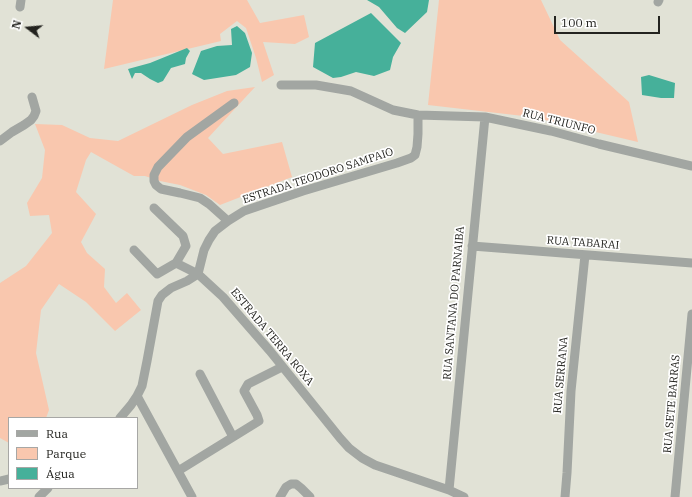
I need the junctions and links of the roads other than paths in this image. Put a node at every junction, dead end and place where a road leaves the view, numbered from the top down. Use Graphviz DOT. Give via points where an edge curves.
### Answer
graph roads {
  1 [pos="281,85"];
  2 [pos="32,98"];
  3 [pos="234,103"];
  4 [pos="418,115"];
  5 [pos="485,117"];
  6 [pos="0,141"];
  7 [pos="692,166"];
  8 [pos="154,208"];
  9 [pos="228,221"];
  10 [pos="472,246"];
  11 [pos="134,250"];
  12 [pos="584,255"];
  13 [pos="176,262"];
  14 [pos="692,263"];
  15 [pos="198,274"];
  16 [pos="692,314"];
  17 [pos="282,367"];
  18 [pos="200,374"];
  19 [pos="137,396"];
  20 [pos="121,417"];
  21 [pos="233,438"];
  22 [pos="178,471"];
  23 [pos="47,489"];
  24 [pos="449,490"];
  25 [pos="39,497"];
  26 [pos="192,497"];
  27 [pos="280,497"];
  28 [pos="310,497"];
  29 [pos="464,497"];
  30 [pos="565,497"];
  31 [pos="675,497"];
  1 -- 4 [label="street, RUA TRIUNFO" via="316,85 351,91 393,110"];
  2 -- 6 [label="street" via="36,111 34,116 24,126"];
  3 -- 9 [label="street" via="187,137 158,167 154,175 156,185 161,189 200,198"];
  4 -- 5 [label="street, RUA TRIUNFO"];
  4 -- 9 [label="street, ESTRADA TEODORO SAMPAIO" via="417,147 415,155 411,158 244,211"];
  5 -- 7 [label="street, RUA TRIUNFO"];
  5 -- 10 [label="street, RUA SANTANA DO PARNAIBA"];
  8 -- 13 [label="street" via="183,236 186,246"];
  9 -- 15 [label="street, ESTRADA TEODORO SAMPAIO" via="209,240"];
  10 -- 12 [label="street, RUA TABARAI"];
  10 -- 24 [label="street, RUA SANTANA DO PARNAIBA"];
  11 -- 13 [label="street" via="157,274"];
  12 -- 14 [label="street, RUA TABARAI"];
  12 -- 30 [label="street, RUA SERRANA" via="571,391"];
  13 -- 15 [label="street, ESTRADA TERRA ROXA"];
  15 -- 17 [label="street, ESTRADA TERRA ROXA" via="223,297"];
  15 -- 19 [label="street" via="171,288 158,302 142,386"];
  16 -- 31 [label="street, RUA SETE BARRAS"];
  17 -- 21 [label="street" via="248,384 244,391 258,421"];
  17 -- 24 [label="street, ESTRADA TERRA ROXA" via="340,438 362,458 375,465"];
  18 -- 21 [label="street"];
  19 -- 20 [label="street"];
  19 -- 22 [label="street"];
  21 -- 22 [label="street"];
  22 -- 26 [label="street"];
  23 -- 25 [label="street"];
  24 -- 29 [label="street, ESTRADA TERRA ROXA"];
  27 -- 28 [label="street" via="291,484 296,484"];
}
